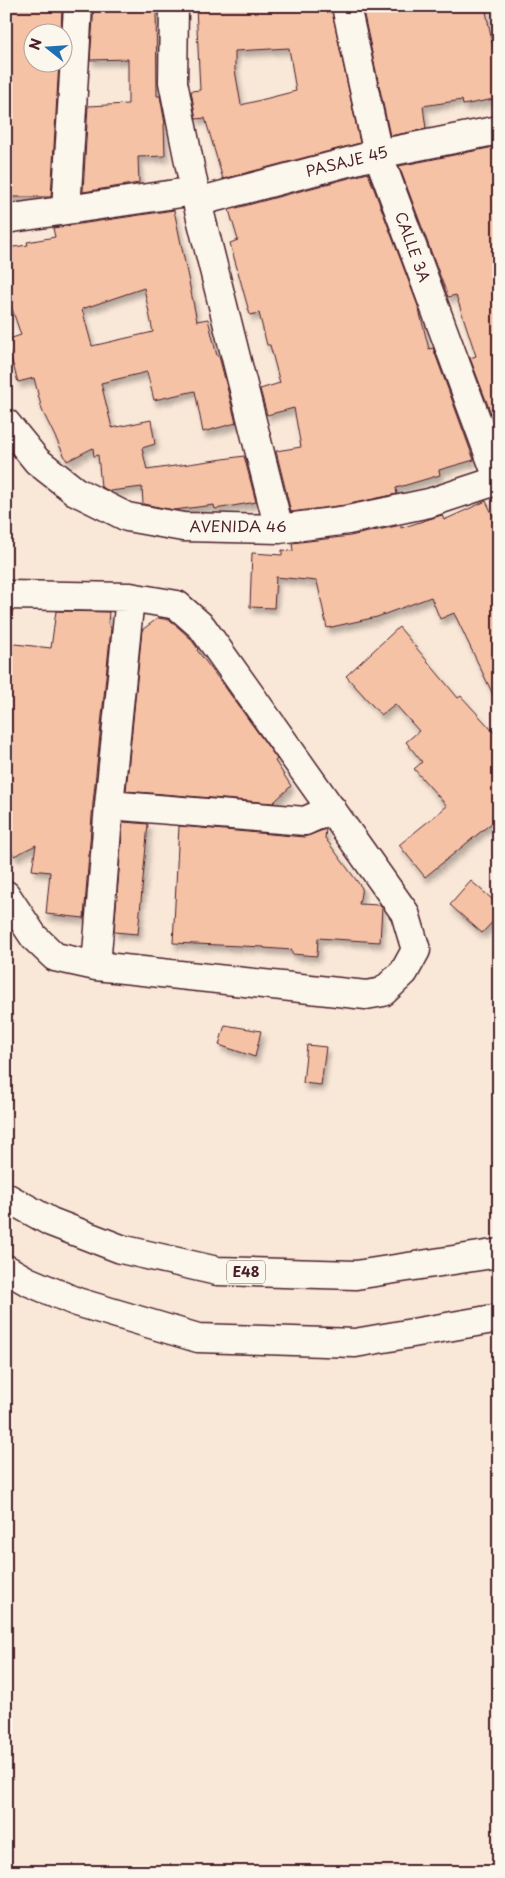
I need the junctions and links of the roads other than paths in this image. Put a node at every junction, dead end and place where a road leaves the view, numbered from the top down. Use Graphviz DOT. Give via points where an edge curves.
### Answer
graph roads {
  1 [pos="78,6"];
  2 [pos="174,6"];
  3 [pos="346,6"];
  4 [pos="499,130"];
  5 [pos="378,154"];
  6 [pos="196,196"];
  7 [pos="66,210"];
  8 [pos="6,219"];
  9 [pos="6,423"];
  10 [pos="499,481"];
  11 [pos="279,529"];
  12 [pos="6,595"];
  13 [pos="130,597"];
  14 [pos="109,805"];
  15 [pos="332,808"];
  16 [pos="6,895"];
  17 [pos="96,966"];
  18 [pos="6,1197"];
  19 [pos="499,1253"];
  20 [pos="6,1269"];
  21 [pos="499,1318"];
  1 -- 7 [label="street"];
  2 -- 6 [label="street" via="173,82"];
  3 -- 5 [label="street, CALLE 3A"];
  4 -- 5 [label="street, PASAJE 45"];
  5 -- 6 [label="street, PASAJE 45"];
  5 -- 10 [label="street, CALLE 3A"];
  6 -- 7 [label="street, PASAJE 45"];
  6 -- 11 [label="street"];
  7 -- 8 [label="street, PASAJE 45"];
  9 -- 11 [label="street, AVENIDA 46" via="37,461 75,491 127,517 183,527"];
  10 -- 11 [label="street, AVENIDA 46" via="429,503 348,520"];
  12 -- 13 [label="street"];
  13 -- 14 [label="street"];
  13 -- 15 [label="street" via="177,605 202,627"];
  14 -- 15 [label="street" via="305,821"];
  14 -- 17 [label="street"];
  15 -- 17 [label="street" via="405,913 416,950 404,972 383,992 366,995"];
  16 -- 17 [label="street" via="34,937 55,957"];
  18 -- 19 [label="street, E48" via="51,1222 121,1250 216,1271 356,1275"];
  20 -- 21 [label="street" via="77,1302 198,1338 355,1343"];
}
